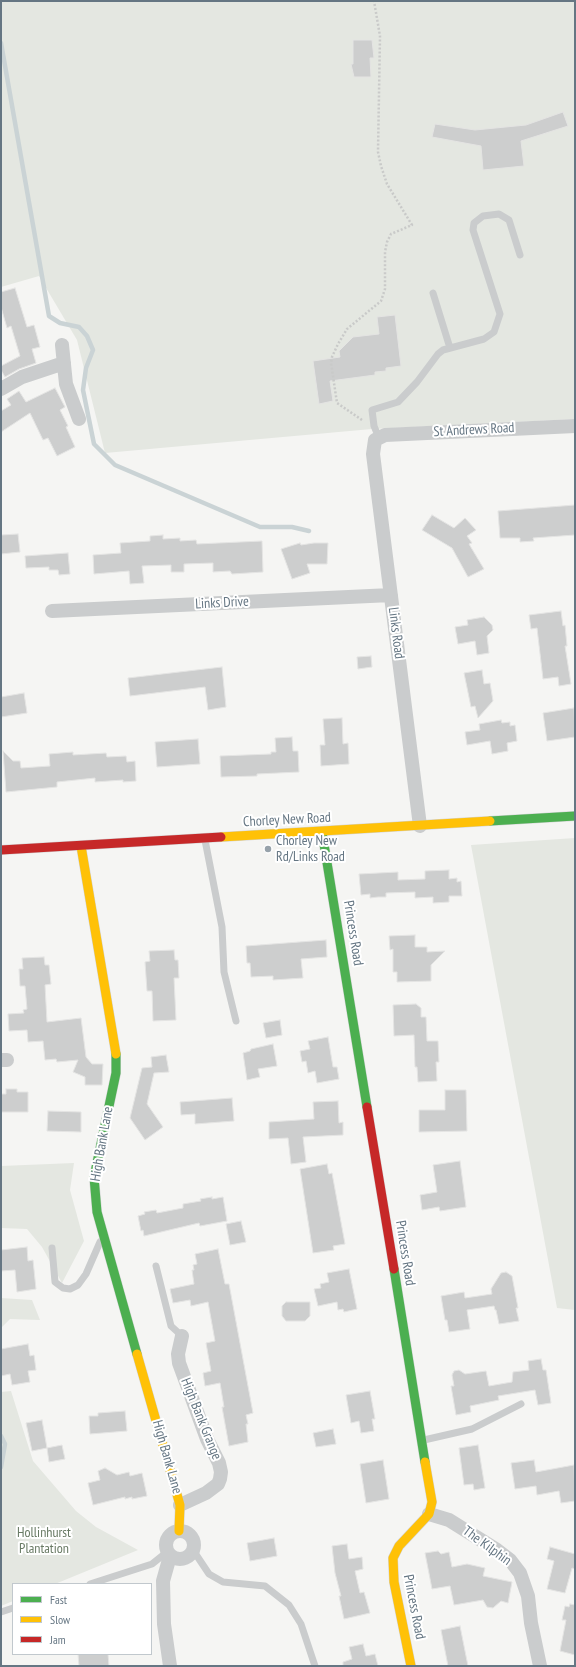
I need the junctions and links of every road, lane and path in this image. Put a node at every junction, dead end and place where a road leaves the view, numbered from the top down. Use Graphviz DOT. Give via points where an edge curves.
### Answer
graph roads {
  1 [pos="374,1"];
  2 [pos="520,255"];
  3 [pos="433,293"];
  4 [pos="62,345"];
  5 [pos="450,348"];
  6 [pos="64,363"];
  7 [pos="1,389"];
  8 [pos="79,419"];
  9 [pos="575,426"];
  10 [pos="377,439"];
  11 [pos="391,595"];
  12 [pos="52,611"];
  13 [pos="575,816"];
  14 [pos="420,826"];
  15 [pos="322,832"];
  16 [pos="205,838"];
  17 [pos="81,846"];
  18 [pos="1,850"];
  19 [pos="236,1021"];
  20 [pos="103,1234"];
  21 [pos="52,1248"];
  22 [pos="156,1266"];
  23 [pos="182,1336"];
  24 [pos="521,1404"];
  25 [pos="422,1441"];
  26 [pos="180,1505"];
  27 [pos="429,1514"];
  28 [pos="179,1530"];
  29 [pos="193,1550"];
  30 [pos="168,1554"];
  31 [pos="93,1583"];
  32 [pos="12,1608"];
  33 [pos="1,1612"];
  34 [pos="170,1666"];
  35 [pos="315,1666"];
  36 [pos="411,1666"];
  37 [pos="540,1666"];
  1 -- 10 [label="path" via="380,36 379,159 387,184 412,225 391,234 386,247 385,289 381,301 347,330 331,363 337,403 370,426"];
  2 -- 5 [label="lane" via="509,220 499,214 483,216 474,223 500,314 494,332 484,339"];
  3 -- 5 [label="lane"];
  4 -- 6 [label="street"];
  5 -- 10 [label="lane" via="438,354 398,402 372,410"];
  6 -- 7 [label="street" via="22,377"];
  6 -- 8 [label="street" via="66,384"];
  9 -- 10 [label="street, St Andrews Road" via="385,434"];
  10 -- 11 [label="street, Links Road" via="373,454"];
  11 -- 12 [label="street, Links Drive"];
  11 -- 14 [label="street, Links Road"];
  13 -- 14 [label="main road, Chorley New Road"];
  14 -- 15 [label="main road, Chorley New Road"];
  15 -- 16 [label="main road, Chorley New Road"];
  15 -- 25 [label="main road, Princess Road"];
  16 -- 17 [label="main road, Chorley New Road"];
  16 -- 19 [label="lane" via="222,926 224,972"];
  17 -- 18 [label="main road, Chorley New Road"];
  17 -- 20 [label="main road, High Bank Lane" via="116,1051 116,1073 94,1177 97,1212"];
  20 -- 21 [label="lane" via="86,1274 72,1289 63,1288 55,1282"];
  20 -- 26 [label="main road, High Bank Lane"];
  22 -- 23 [label="lane" via="170,1326"];
  23 -- 26 [label="street, High Bank Grange" via="179,1363 221,1472 218,1484 206,1493"];
  24 -- 25 [label="lane" via="472,1429"];
  25 -- 27 [label="main road, Princess Road" via="432,1502"];
  26 -- 28 [label="main road, High Bank Lane"];
  27 -- 36 [label="main road, Princess Road" via="398,1546 393,1558 394,1582"];
  27 -- 37 [label="street, The Kilphin" via="449,1520 497,1550 510,1560 520,1573 528,1596"];
  28 -- 29 [label="street" via="191,1536"];
  28 -- 30 [label="street" via="167,1538 165,1543"];
  29 -- 30 [label="street" via="183,1559"];
  29 -- 35 [label="lane" via="209,1574 223,1582 265,1586 289,1605 301,1624"];
  30 -- 31 [label="lane" via="152,1564"];
  30 -- 34 [label="street" via="164,1581 164,1624"];
  32 -- 33 [label="lane"];
}
